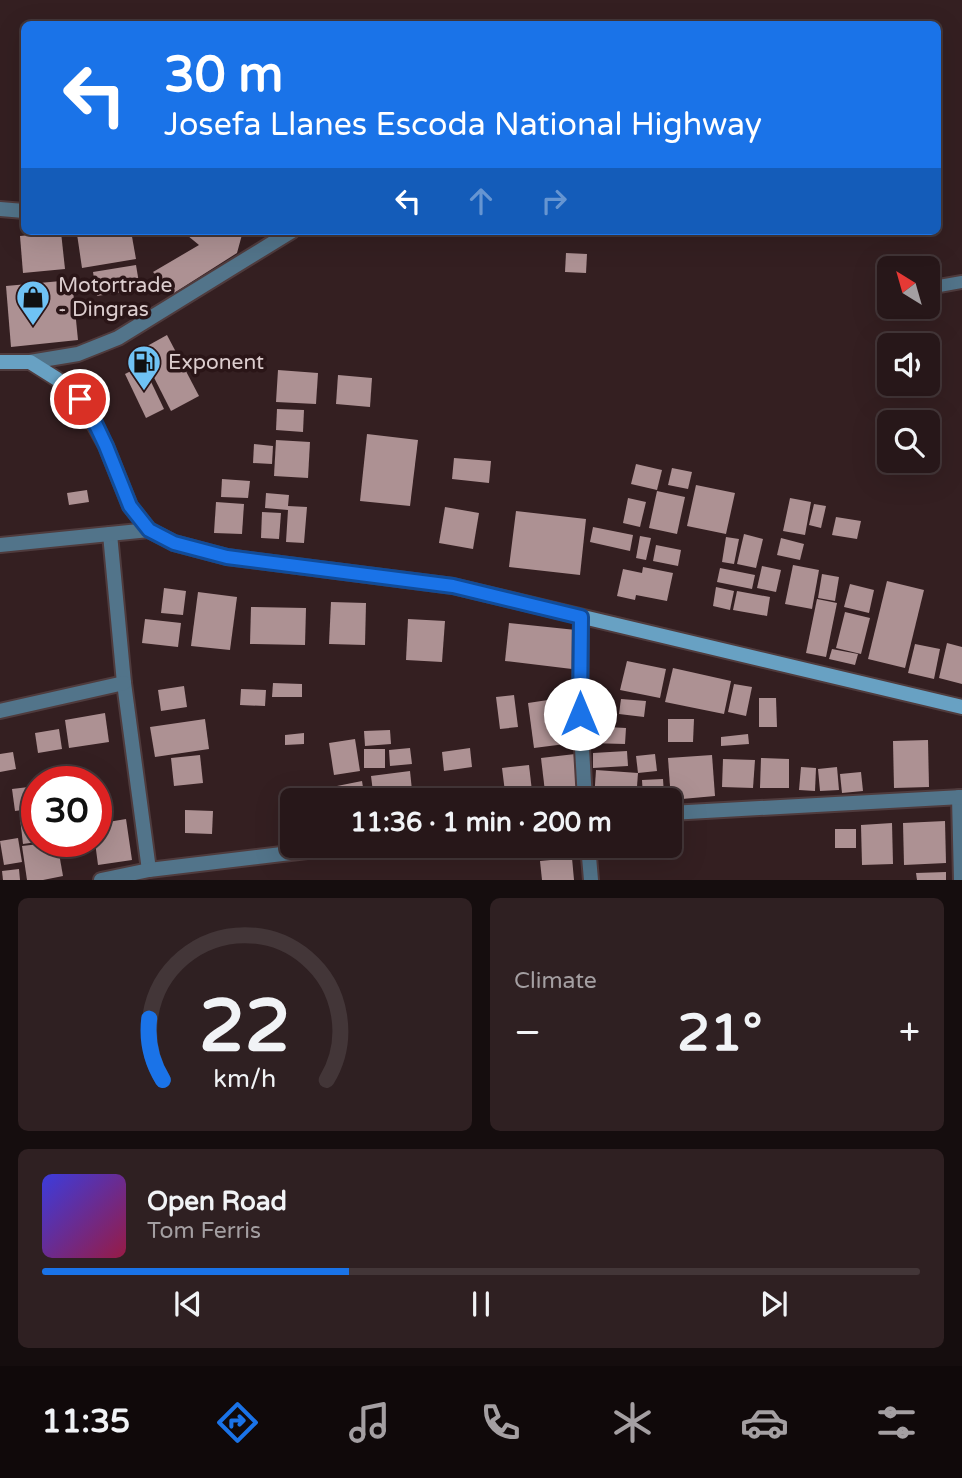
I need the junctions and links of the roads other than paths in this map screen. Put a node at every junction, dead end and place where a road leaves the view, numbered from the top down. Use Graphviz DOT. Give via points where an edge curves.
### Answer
graph roads {
  1 [pos="0,209"];
  2 [pos="21,211"];
  3 [pos="285,235"];
  4 [pos="962,282"];
  5 [pos="940,286"];
  6 [pos="0,362"];
  7 [pos="30,362"];
  8 [pos="149,530"];
  9 [pos="110,534"];
  10 [pos="0,545"];
  11 [pos="581,617"];
  12 [pos="124,683"];
  13 [pos="962,707"];
  14 [pos="0,711"];
  15 [pos="584,788"];
  16 [pos="960,797"];
  17 [pos="682,812"];
  18 [pos="280,854"];
  19 [pos="589,858"];
  20 [pos="149,870"];
  21 [pos="101,880"];
  22 [pos="592,880"];
  23 [pos="961,880"];
  1 -- 2 [label="street"];
  3 -- 7 [label="street" via="118,338 78,354"];
  4 -- 5 [label="lane"];
  6 -- 7 [label="main road"];
  7 -- 8 [label="main road" via="80,399 106,446 130,506"];
  8 -- 9 [label="street"];
  8 -- 11 [label="main road" via="174,543 227,557 453,586"];
  9 -- 10 [label="street"];
  9 -- 12 [label="street"];
  11 -- 13 [label="main road"];
  11 -- 15 [label="street"];
  12 -- 14 [label="street"];
  12 -- 20 [label="street"];
  16 -- 17 [label="street"];
  16 -- 23 [label="street"];
  18 -- 20 [label="street"];
  19 -- 22 [label="street"];
  20 -- 21 [label="street"];
}
